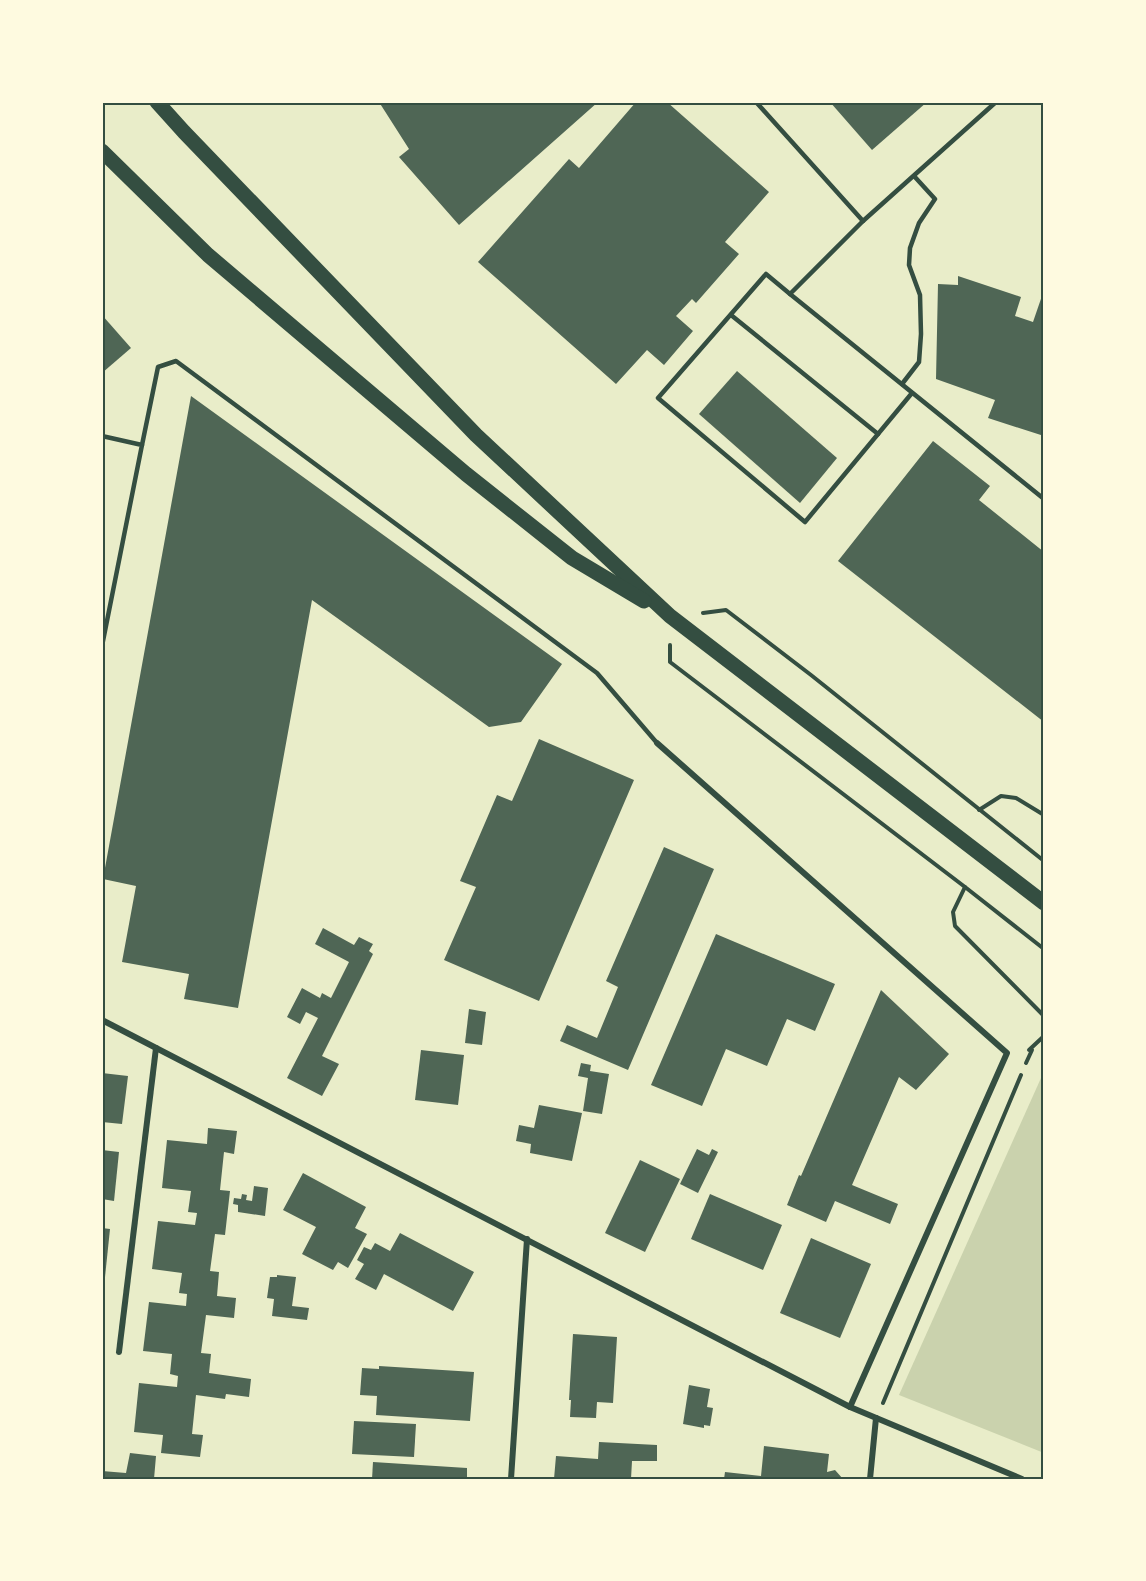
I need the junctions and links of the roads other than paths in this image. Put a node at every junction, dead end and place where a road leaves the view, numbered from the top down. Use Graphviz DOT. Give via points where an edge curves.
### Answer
graph roads {
  1 [pos="157,102"];
  2 [pos="756,102"];
  3 [pos="996,102"];
  4 [pos="102,151"];
  5 [pos="914,176"];
  6 [pos="863,221"];
  7 [pos="790,294"];
  8 [pos="731,315"];
  9 [pos="902,384"];
  10 [pos="912,393"];
  11 [pos="878,434"];
  12 [pos="102,436"];
  13 [pos="141,445"];
  14 [pos="1044,499"];
  15 [pos="670,616"];
  16 [pos="102,646"];
  17 [pos="657,743"];
  18 [pos="1044,903"];
  19 [pos="102,1020"];
  20 [pos="156,1048"];
  21 [pos="527,1239"];
  22 [pos="119,1352"];
  23 [pos="850,1407"];
  24 [pos="876,1418"];
  25 [pos="511,1479"];
  26 [pos="870,1479"];
  27 [pos="1022,1479"];
  1 -- 15 [label="main road" via="476,435"];
  2 -- 6 [label="lane"];
  3 -- 5 [label="lane"];
  4 -- 15 [label="main road" via="208,255 466,474 572,558"];
  5 -- 6 [label="lane"];
  5 -- 9 [label="lane" via="935,199 919,223 910,248 909,265 920,295 921,334 919,362"];
  6 -- 7 [label="lane"];
  7 -- 8 [label="lane" via="766,274"];
  7 -- 9 [label="lane"];
  8 -- 11 [label="lane"];
  8 -- 11 [label="lane" via="658,398 805,522"];
  9 -- 10 [label="lane"];
  10 -- 11 [label="lane"];
  10 -- 14 [label="lane"];
  12 -- 13 [label="lane"];
  13 -- 16 [label="lane"];
  13 -- 17 [label="lane" via="158,367 176,361 597,672"];
  15 -- 18 [label="main road"];
  17 -- 23 [label="street" via="1006,1053"];
  19 -- 20 [label="street"];
  20 -- 21 [label="street"];
  20 -- 22 [label="street"];
  21 -- 23 [label="street"];
  21 -- 25 [label="street"];
  23 -- 24 [label="street"];
  24 -- 26 [label="street"];
  24 -- 27 [label="street"];
}
